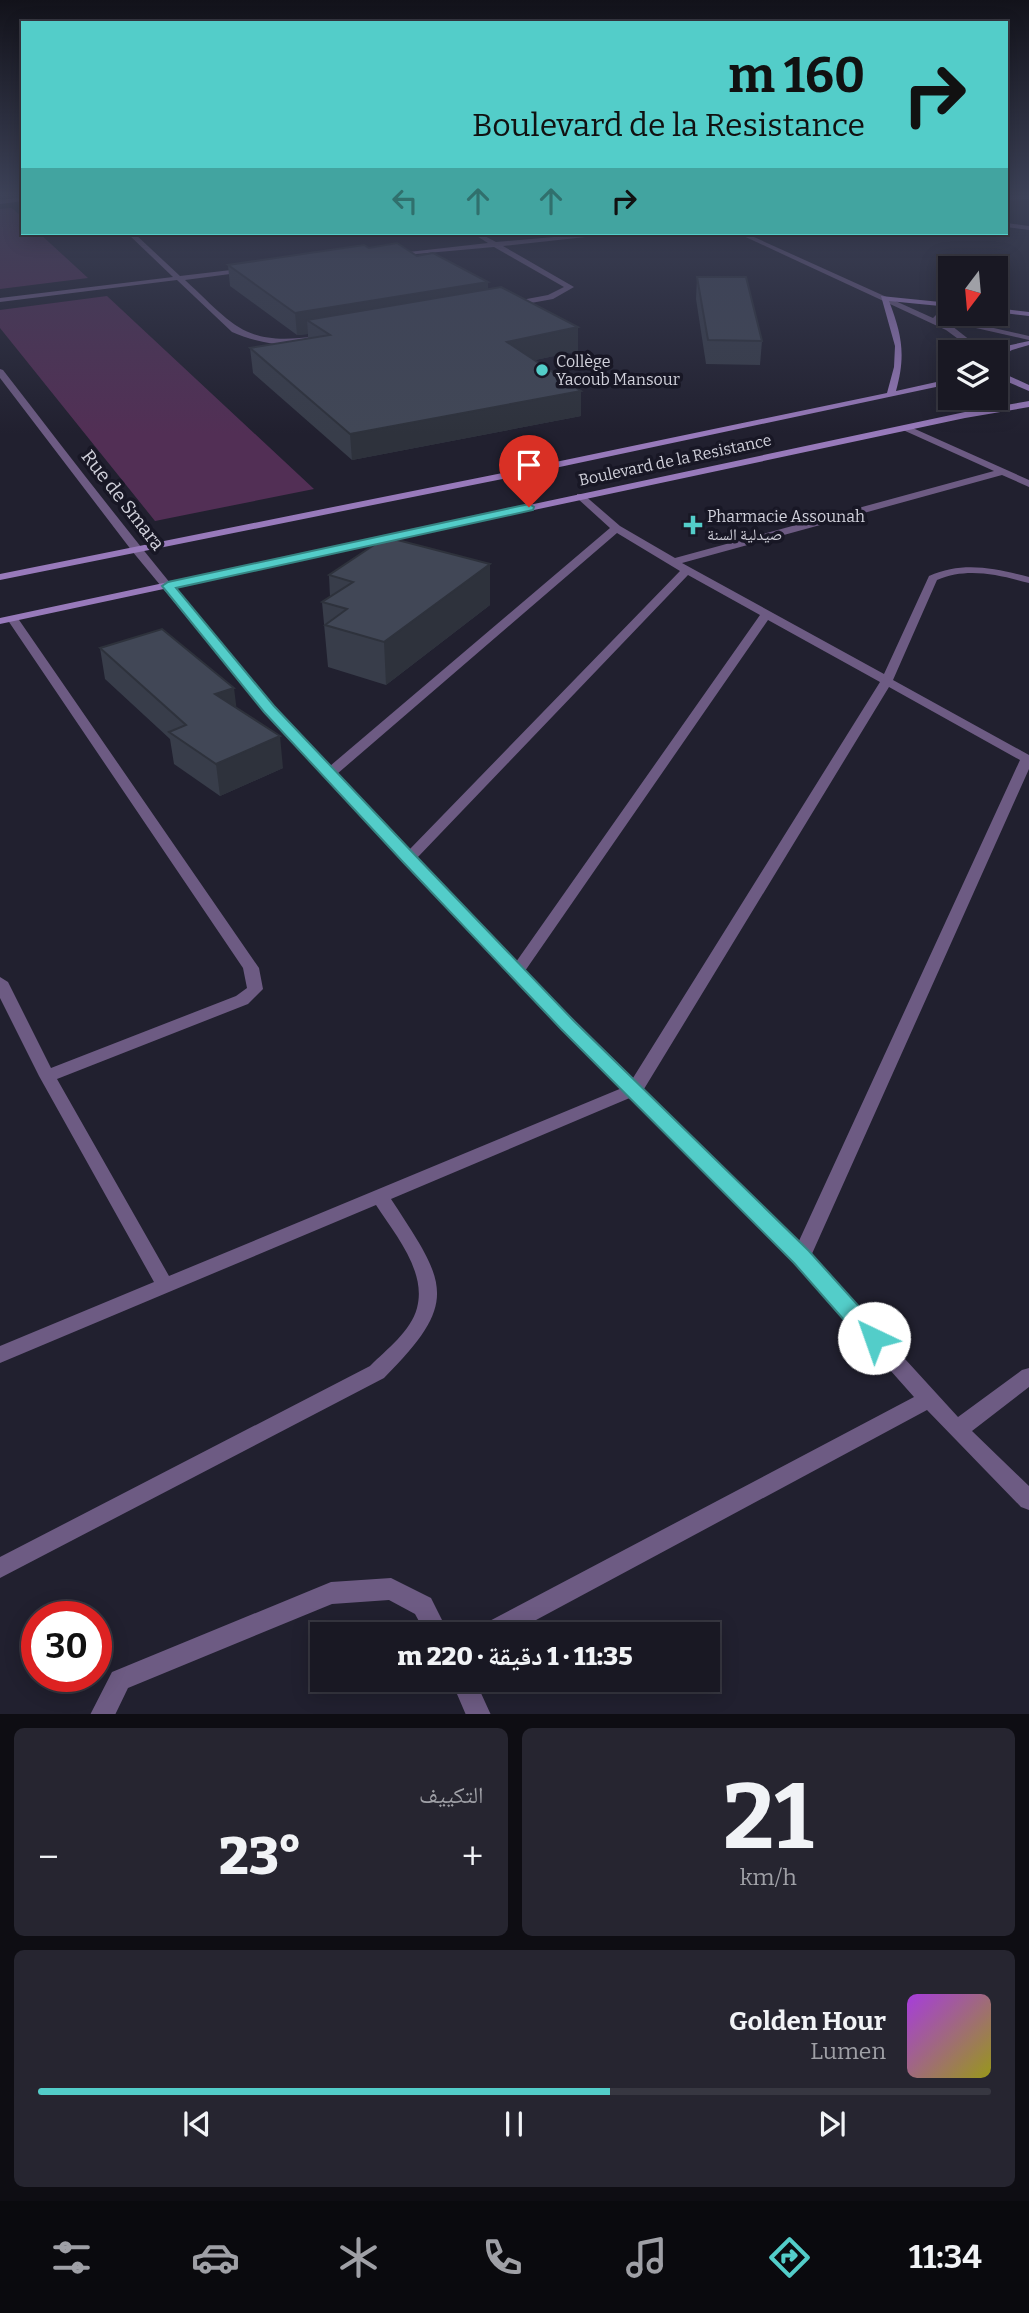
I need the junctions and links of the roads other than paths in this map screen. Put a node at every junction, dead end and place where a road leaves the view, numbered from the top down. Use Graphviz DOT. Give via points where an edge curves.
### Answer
graph roads {
  1 [pos="176,274"];
  2 [pos="205,274"];
  3 [pos="548,274"];
  4 [pos="831,274"];
  5 [pos="179,277"];
  6 [pos="884,298"];
  7 [pos="0,300"];
  8 [pos="938,304"];
  9 [pos="493,307"];
  10 [pos="1008,311"];
  11 [pos="914,312"];
  12 [pos="1029,313"];
  13 [pos="330,336"];
  14 [pos="965,340"];
  15 [pos="1029,340"];
  16 [pos="1008,349"];
  17 [pos="0,372"];
  18 [pos="1008,379"];
  19 [pos="938,385"];
  20 [pos="1029,388"];
  21 [pos="891,395"];
  22 [pos="1029,404"];
  23 [pos="906,428"];
  24 [pos="1002,472"];
  25 [pos="1029,484"];
  26 [pos="580,496"];
  27 [pos="617,528"];
  28 [pos="136,550"];
  29 [pos="673,562"];
  30 [pos="687,570"];
  31 [pos="0,577"];
  32 [pos="1029,580"];
  33 [pos="168,586"];
  34 [pos="766,615"];
  35 [pos="6,620"];
  36 [pos="886,682"];
  37 [pos="1028,760"];
  38 [pos="330,773"];
  39 [pos="409,858"];
  40 [pos="517,972"];
  41 [pos="0,982"];
  42 [pos="47,1076"];
  43 [pos="635,1089"];
  44 [pos="381,1198"];
  45 [pos="801,1257"];
  46 [pos="166,1287"];
  47 [pos="0,1355"];
  48 [pos="1029,1376"];
  49 [pos="929,1399"];
  50 [pos="957,1430"];
  51 [pos="1029,1500"];
  52 [pos="0,1568"];
  53 [pos="432,1622"];
  54 [pos="511,1622"];
  55 [pos="469,1692"];
  56 [pos="102,1714"];
  57 [pos="479,1714"];
  1 -- 5 [label="street"];
  2 -- 5 [label="street"];
  3 -- 9 [label="street" via="570,287 551,297"];
  4 -- 6 [label="street"];
  5 -- 7 [label="street"];
  5 -- 13 [label="street" via="248,337 286,341"];
  6 -- 8 [label="main road"];
  6 -- 11 [label="street"];
  6 -- 21 [label="main road" via="900,343 900,364"];
  10 -- 12 [label="main road"];
  11 -- 14 [label="street"];
  11 -- 15 [label="street"];
  15 -- 16 [label="main road"];
  17 -- 28 [label="street, Rue de Smara"];
  18 -- 20 [label="main road"];
  19 -- 21 [label="main road, Boulevard de la Resistance"];
  21 -- 28 [label="main road, Boulevard de la Resistance"];
  22 -- 23 [label="main road, Boulevard de la Resistance"];
  23 -- 24 [label="street"];
  23 -- 26 [label="main road, Boulevard de la Resistance"];
  24 -- 25 [label="street"];
  24 -- 29 [label="street"];
  26 -- 27 [label="street"];
  26 -- 33 [label="main road, Boulevard de la Resistance"];
  27 -- 29 [label="street"];
  27 -- 38 [label="street"];
  28 -- 31 [label="main road, Boulevard de la Resistance"];
  28 -- 33 [label="street, Rue de Smara"];
  29 -- 30 [label="street"];
  30 -- 34 [label="street"];
  30 -- 39 [label="street"];
  32 -- 36 [label="street" via="964,568 933,578"];
  33 -- 35 [label="main road, Boulevard de la Resistance"];
  33 -- 38 [label="street, Rue de Smara" via="269,709"];
  34 -- 36 [label="street"];
  34 -- 40 [label="street"];
  35 -- 42 [label="street" via="255,979 255,989 242,1000"];
  36 -- 37 [label="street"];
  36 -- 43 [label="street"];
  37 -- 45 [label="street"];
  38 -- 39 [label="street, Rue de Smara"];
  39 -- 40 [label="street, Rue de Smara"];
  40 -- 43 [label="street, Rue de Smara"];
  41 -- 42 [label="street"];
  42 -- 46 [label="street"];
  43 -- 44 [label="street"];
  43 -- 45 [label="street, Rue de Smara"];
  44 -- 46 [label="street"];
  44 -- 52 [label="street" via="426,1273 427,1306 410,1337 377,1373"];
  45 -- 49 [label="street, Rue de Smara"];
  46 -- 47 [label="street"];
  48 -- 50 [label="street"];
  49 -- 50 [label="street, Rue de Smara"];
  49 -- 54 [label="street"];
  50 -- 51 [label="street, Rue de Smara"];
  53 -- 56 [label="street" via="423,1606 391,1589 331,1593 120,1680"];
  55 -- 57 [label="street"];
}
